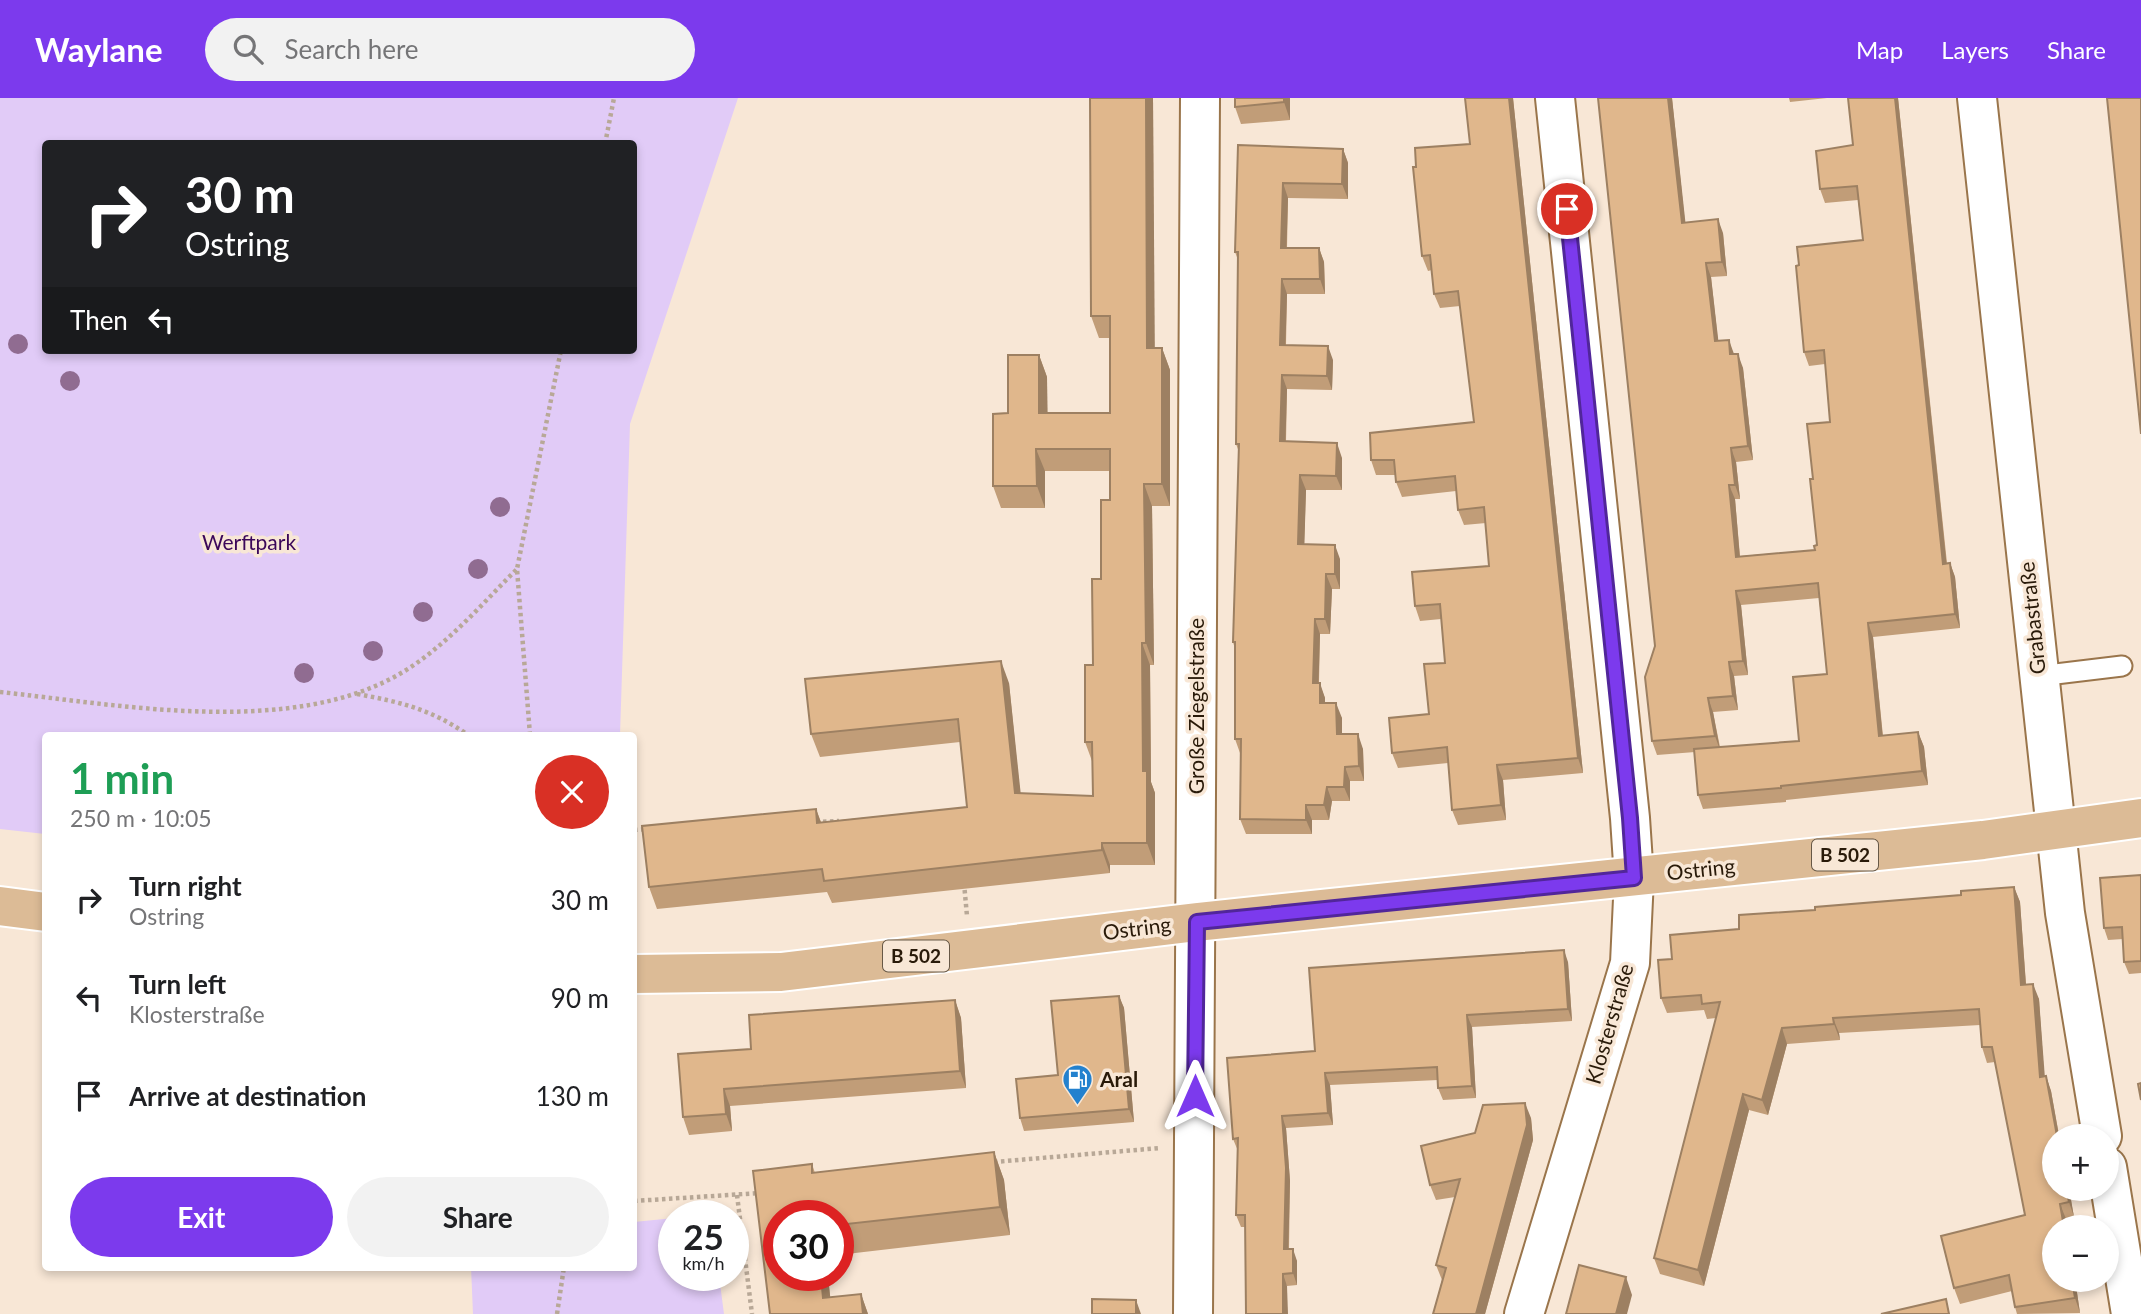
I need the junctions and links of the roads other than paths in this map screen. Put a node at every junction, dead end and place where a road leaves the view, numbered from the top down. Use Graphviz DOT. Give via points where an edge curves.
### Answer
graph roads {
  1 [pos="1200,98"];
  2 [pos="1555,98"];
  3 [pos="1977,98"];
  4 [pos="2122,666"];
  5 [pos="2039,676"];
  6 [pos="2141,818"];
  7 [pos="2055,830"];
  8 [pos="1634,878"];
  9 [pos="0,906"];
  10 [pos="42,911"];
  11 [pos="1197,922"];
  12 [pos="637,974"];
  13 [pos="2100,1124"];
  14 [pos="2113,1201"];
  15 [pos="1193,1314"];
  16 [pos="1524,1314"];
  17 [pos="2131,1314"];
  1 -- 11 [label="street, Große Ziegelstraße"];
  2 -- 8 [label="street, Klosterstraße"];
  3 -- 5 [label="street, Grabastraße"];
  4 -- 5 [label="lane"];
  5 -- 7 [label="street, Grabastraße"];
  6 -- 7 [label="main road, Ostring / B 502"];
  7 -- 8 [label="main road, Ostring / B 502"];
  7 -- 13 [label="street, Grabastraße"];
  8 -- 11 [label="main road, Ostring / B 502"];
  8 -- 16 [label="street, Klosterstraße" via="1629,963"];
  9 -- 10 [label="main road"];
  11 -- 12 [label="main road, Ostring / B 502" via="781,972"];
  11 -- 15 [label="street, Große Ziegelstraße"];
  14 -- 17 [label="street"];
}
